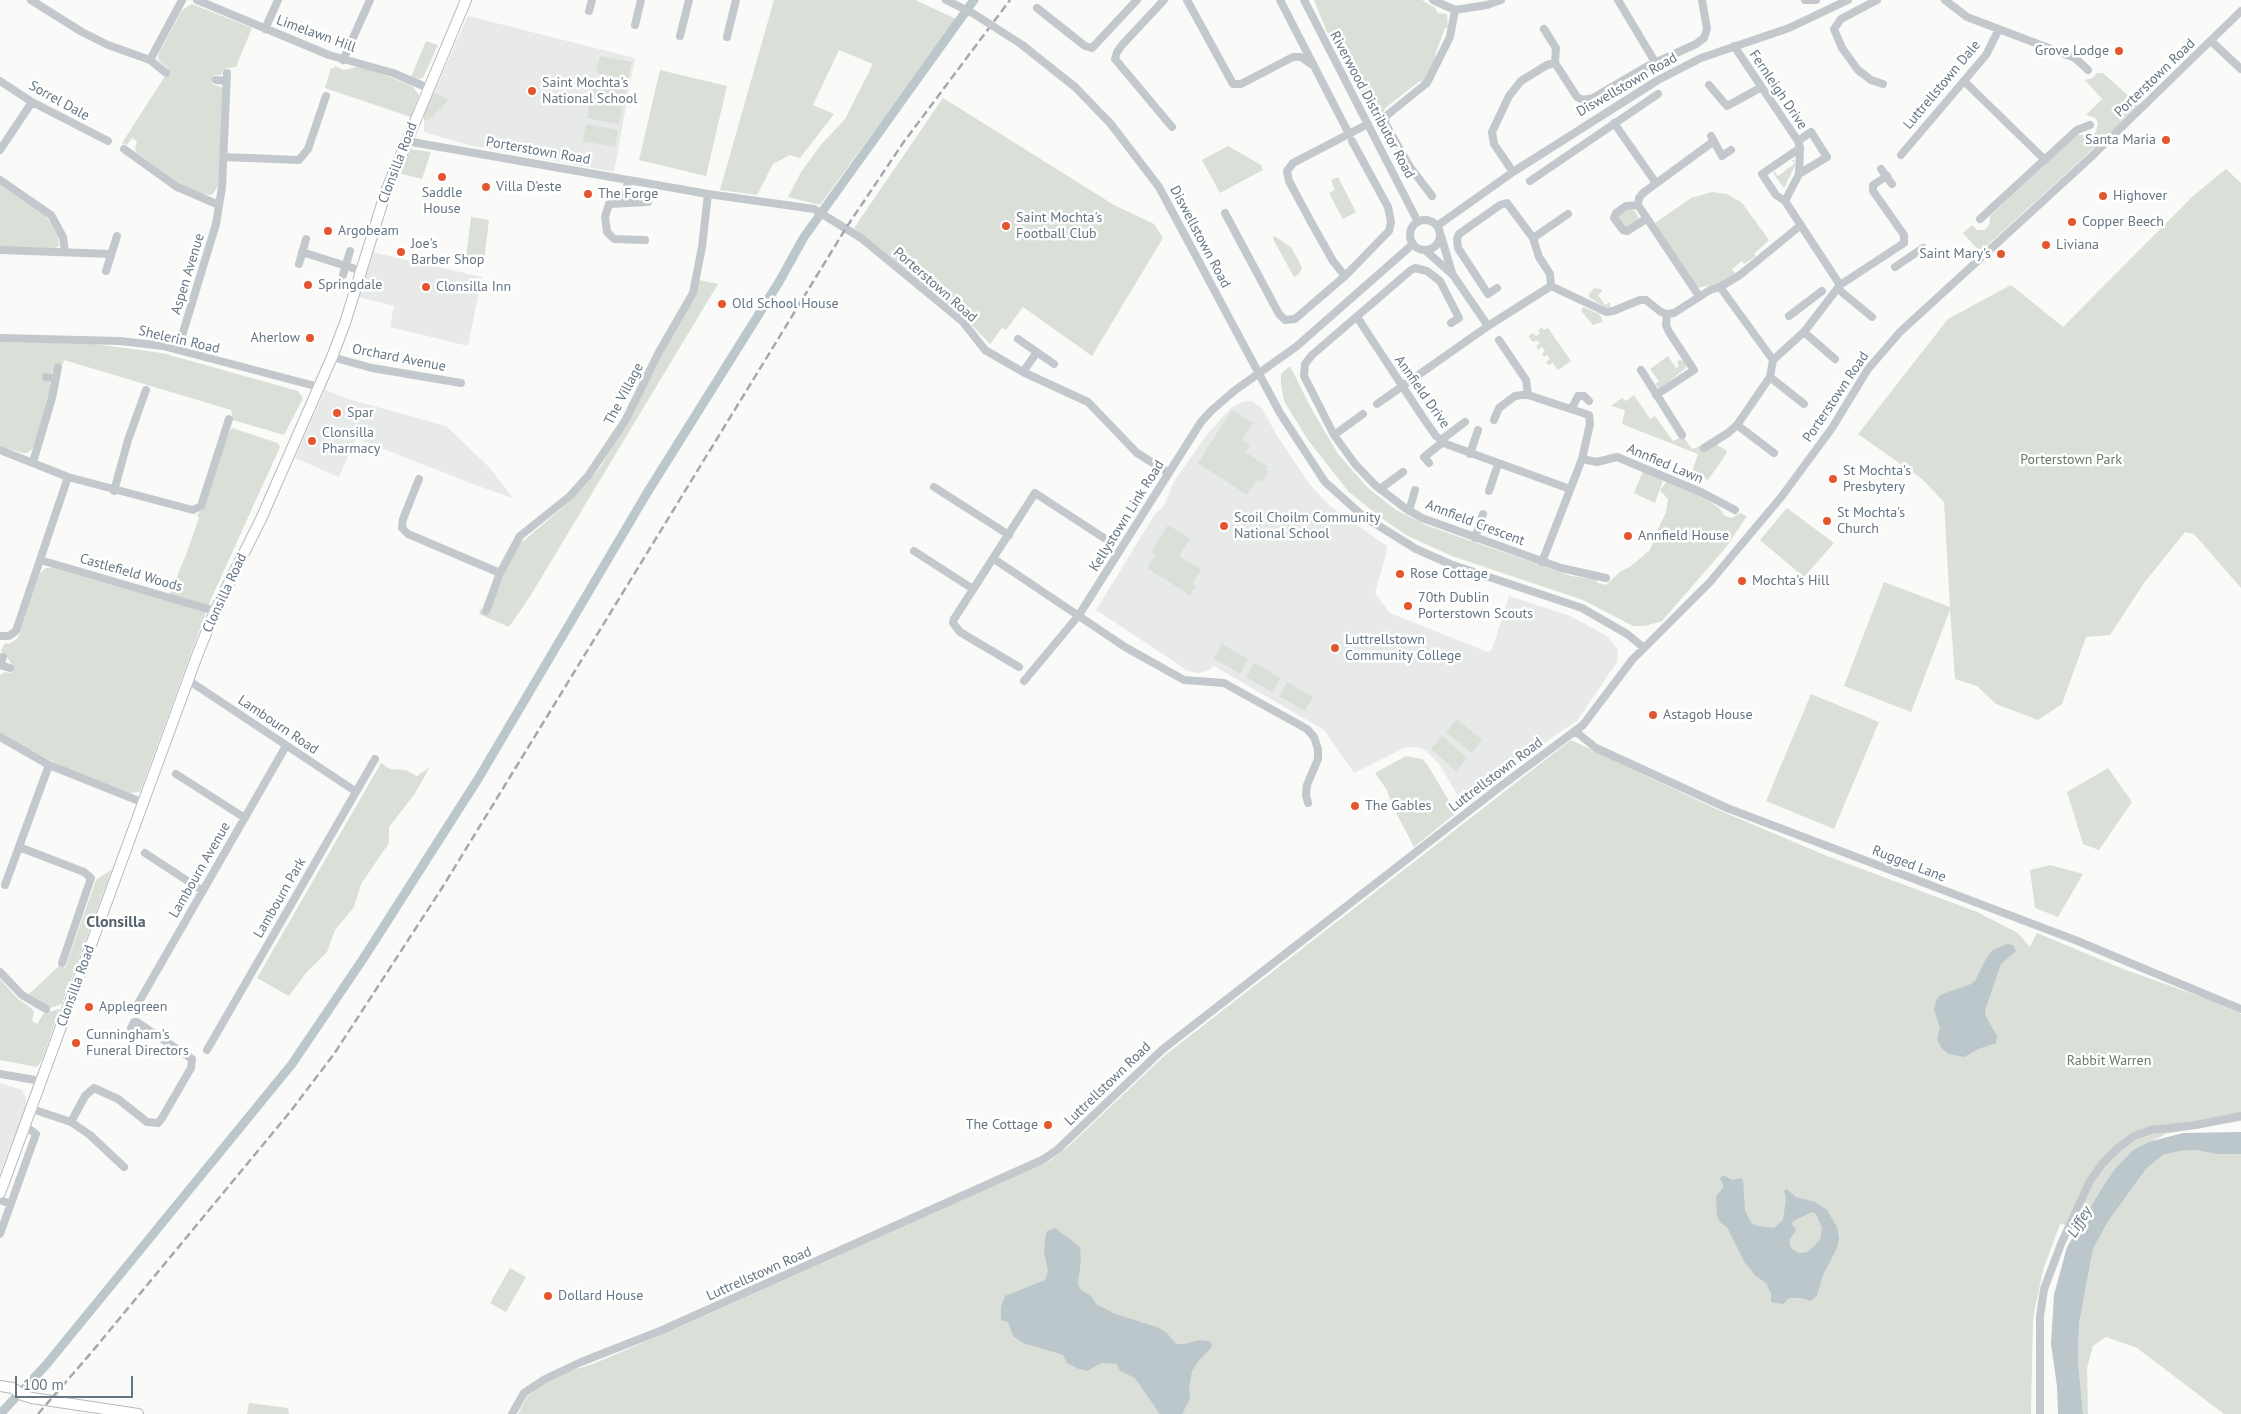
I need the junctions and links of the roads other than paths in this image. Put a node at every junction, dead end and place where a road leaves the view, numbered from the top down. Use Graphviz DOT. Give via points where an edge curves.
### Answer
graph roads {
  1 [pos="31,0"];
  2 [pos="182,0"];
  3 [pos="197,0"];
  4 [pos="278,0"];
  5 [pos="370,0"];
  6 [pos="466,0"];
  7 [pos="592,0"];
  8 [pos="641,0"];
  9 [pos="689,0"];
  10 [pos="736,0"];
  11 [pos="946,0"];
  12 [pos="1164,0"];
  13 [pos="1187,0"];
  14 [pos="1280,0"];
  15 [pos="1304,0"];
  16 [pos="1433,0"];
  17 [pos="1500,0"];
  18 [pos="1618,0"];
  19 [pos="1702,0"];
  20 [pos="1805,0"];
  21 [pos="1816,0"];
  22 [pos="1848,0"];
  23 [pos="1877,0"];
  24 [pos="1945,0"];
  25 [pos="1135,1"];
  26 [pos="1037,8"];
  27 [pos="1455,10"];
  28 [pos="590,11"];
  29 [pos="2241,12"];
  30 [pos="635,25"];
  31 [pos="265,29"];
  32 [pos="1544,29"];
  33 [pos="1999,29"];
  34 [pos="680,36"];
  35 [pos="727,37"];
  36 [pos="2211,41"];
  37 [pos="1734,46"];
  38 [pos="150,60"];
  39 [pos="343,60"];
  40 [pos="1655,62"];
  41 [pos="1555,63"];
  42 [pos="1312,64"];
  43 [pos="2241,69"];
  44 [pos="2088,70"];
  45 [pos="166,73"];
  46 [pos="216,80"];
  47 [pos="0,81"];
  48 [pos="1965,82"];
  49 [pos="1883,84"];
  50 [pos="1709,85"];
  51 [pos="428,88"];
  52 [pos="1760,88"];
  53 [pos="1658,94"];
  54 [pos="326,96"];
  55 [pos="32,102"];
  56 [pos="1614,123"];
  57 [pos="1368,124"];
  58 [pos="1172,126"];
  59 [pos="2090,126"];
  60 [pos="1350,137"];
  61 [pos="108,141"];
  62 [pos="406,141"];
  63 [pos="1799,144"];
  64 [pos="124,149"];
  65 [pos="0,150"];
  66 [pos="1731,150"];
  67 [pos="1901,155"];
  68 [pos="224,157"];
  69 [pos="2045,160"];
  70 [pos="1881,169"];
  71 [pos="1513,172"];
  72 [pos="1799,174"];
  73 [pos="1887,176"];
  74 [pos="0,180"];
  75 [pos="628,180"];
  76 [pos="1530,180"];
  77 [pos="1656,184"];
  78 [pos="1892,184"];
  79 [pos="708,194"];
  80 [pos="1432,196"];
  81 [pos="1786,201"];
  82 [pos="625,202"];
  83 [pos="648,202"];
  84 [pos="219,205"];
  85 [pos="1638,205"];
  86 [pos="1225,213"];
  87 [pos="1568,214"];
  88 [pos="1646,219"];
  89 [pos="1980,219"];
  90 [pos="1418,222"];
  91 [pos="1801,224"];
  92 [pos="1437,226"];
  93 [pos="1440,235"];
  94 [pos="117,236"];
  95 [pos="1533,238"];
  96 [pos="306,239"];
  97 [pos="645,240"];
  98 [pos="1413,244"];
  99 [pos="1900,247"];
  100 [pos="1922,248"];
  101 [pos="0,250"];
  102 [pos="1425,250"];
  103 [pos="350,251"];
  104 [pos="65,252"];
  105 [pos="302,252"];
  106 [pos="111,254"];
  107 [pos="1907,259"];
  108 [pos="299,264"];
  109 [pos="346,266"];
  110 [pos="1895,267"];
  111 [pos="106,271"];
  112 [pos="362,271"];
  113 [pos="343,275"];
  114 [pos="1453,275"];
  115 [pos="1345,276"];
  116 [pos="1551,286"];
  117 [pos="1720,287"];
  118 [pos="1839,287"];
  119 [pos="1497,288"];
  120 [pos="1822,292"];
  121 [pos="1699,296"];
  122 [pos="1813,298"];
  123 [pos="1822,310"];
  124 [pos="1667,314"];
  125 [pos="1357,316"];
  126 [pos="1789,316"];
  127 [pos="1872,318"];
  128 [pos="1452,323"];
  129 [pos="1488,326"];
  130 [pos="1804,332"];
  131 [pos="0,338"];
  132 [pos="1018,339"];
  133 [pos="1499,340"];
  134 [pos="178,349"];
  135 [pos="1036,352"];
  136 [pos="332,357"];
  137 [pos="1835,359"];
  138 [pos="1773,360"];
  139 [pos="1054,364"];
  140 [pos="58,367"];
  141 [pos="1641,370"];
  142 [pos="1023,372"];
  143 [pos="1260,374"];
  144 [pos="46,377"];
  145 [pos="1770,377"];
  146 [pos="56,379"];
  147 [pos="461,383"];
  148 [pos="319,387"];
  149 [pos="1402,387"];
  150 [pos="146,390"];
  151 [pos="1528,395"];
  152 [pos="1656,395"];
  153 [pos="1589,401"];
  154 [pos="1377,404"];
  155 [pos="1804,404"];
  156 [pos="1572,408"];
  157 [pos="1363,414"];
  158 [pos="229,419"];
  159 [pos="1494,420"];
  160 [pos="1465,422"];
  161 [pos="1737,425"];
  162 [pos="1478,430"];
  163 [pos="1334,435"];
  164 [pos="1682,435"];
  165 [pos="1442,441"];
  166 [pos="1704,448"];
  167 [pos="0,450"];
  168 [pos="1774,453"];
  169 [pos="1470,454"];
  170 [pos="1582,458"];
  171 [pos="33,462"];
  172 [pos="1429,463"];
  173 [pos="1498,464"];
  174 [pos="1403,472"];
  175 [pos="1169,473"];
  176 [pos="68,478"];
  177 [pos="419,479"];
  178 [pos="934,487"];
  179 [pos="1380,489"];
  180 [pos="1570,489"];
  181 [pos="1415,490"];
  182 [pos="114,491"];
  183 [pos="1489,491"];
  184 [pos="1735,510"];
  185 [pos="1409,511"];
  186 [pos="1483,514"];
  187 [pos="1009,536"];
  188 [pos="1104,538"];
  189 [pos="1475,538"];
  190 [pos="914,551"];
  191 [pos="40,560"];
  192 [pos="994,560"];
  193 [pos="1542,562"];
  194 [pos="500,573"];
  195 [pos="1606,578"];
  196 [pos="973,589"];
  197 [pos="486,610"];
  198 [pos="215,611"];
  199 [pos="1079,615"];
  200 [pos="0,636"];
  201 [pos="1643,647"];
  202 [pos="2,661"];
  203 [pos="1019,667"];
  204 [pos="10,668"];
  205 [pos="188,680"];
  206 [pos="1024,681"];
  207 [pos="1575,731"];
  208 [pos="0,737"];
  209 [pos="286,746"];
  210 [pos="375,758"];
  211 [pos="49,765"];
  212 [pos="176,774"];
  213 [pos="355,791"];
  214 [pos="144,803"];
  215 [pos="1308,803"];
  216 [pos="245,818"];
  217 [pos="19,847"];
  218 [pos="145,853"];
  219 [pos="5,885"];
  220 [pos="203,891"];
  221 [pos="62,962"];
  222 [pos="0,972"];
  223 [pos="136,1007"];
  224 [pos="46,1009"];
  225 [pos="2241,1009"];
  226 [pos="131,1028"];
  227 [pos="207,1050"];
  228 [pos="0,1074"];
  229 [pos="41,1081"];
  230 [pos="32,1109"];
  231 [pos="2241,1116"];
  232 [pos="71,1122"];
  233 [pos="25,1126"];
  234 [pos="124,1167"];
  235 [pos="0,1193"];
  236 [pos="0,1200"];
  237 [pos="11,1204"];
  238 [pos="0,1234"];
  239 [pos="0,1386"];
  240 [pos="138,1414"];
  241 [pos="512,1414"];
  242 [pos="2040,1414"];
  1 -- 38 [label="street" via="89,36"];
  2 -- 38 [label="street"];
  3 -- 31 [label="street, Limelawn Hill"];
  4 -- 31 [label="street"];
  5 -- 39 [label="street"];
  6 -- 51 [label="main road, Clonsilla Road"];
  7 -- 28 [label="street"];
  8 -- 30 [label="street"];
  9 -- 34 [label="street"];
  10 -- 35 [label="street"];
  11 -- 143 [label="street, Diswellstown Road, bridge" via="1021,44 1075,87 1110,123 1159,187"];
  12 -- 58 [label="street" via="1122,45 1115,59"];
  13 -- 42 [label="street" via="1233,84 1241,84 1293,57 1304,58"];
  14 -- 42 [label="street"];
  15 -- 57 [label="street, Riverwood Distributor Road"];
  16 -- 27 [label="street"];
  17 -- 27 [label="street"];
  18 -- 40 [label="street"];
  19 -- 40 [label="street" via="1706,35 1696,44"];
  20 -- 21 [label="street"];
  22 -- 37 [label="street, Diswellstown Road" via="1788,28"];
  23 -- 49 [label="street" via="1841,19 1834,29 1842,48 1858,70"];
  24 -- 33 [label="street" via="1967,17"];
  25 -- 26 [label="street" via="1092,48"];
  27 -- 80 [label="street" via="1450,37 1427,83 1386,116 1385,123 1410,167"];
  29 -- 36 [label="street, Porterstown Road"];
  31 -- 39 [label="street, Limelawn Hill"];
  32 -- 41 [label="street" via="1556,48"];
  33 -- 44 [label="street" via="2075,58"];
  33 -- 48 [label="street, Luttrellstown Dale" via="1990,48"];
  36 -- 43 [label="street"];
  36 -- 201 [label="street, Porterstown Road" via="2091,157 1900,332 1868,369 1832,428 1782,496 1710,582"];
  37 -- 52 [label="street, Fernleigh Drive"];
  37 -- 71 [label="street, Diswellstown Road" via="1650,84"];
  38 -- 45 [label="street"];
  39 -- 51 [label="street, Limelawn Hill" via="366,64"];
  40 -- 41 [label="street" via="1587,100 1577,97"];
  41 -- 71 [label="street" via="1521,81 1510,94 1492,129 1494,144"];
  42 -- 60 [label="street"];
  46 -- 68 [label="street, Aspen Avenue" via="227,77"];
  47 -- 55 [label="street, Sorrel Dale"];
  48 -- 67 [label="street, Luttrellstown Dale"];
  48 -- 69 [label="street"];
  50 -- 52 [label="street" via="1727,106"];
  51 -- 62 [label="main road, Clonsilla Road"];
  52 -- 63 [label="street, Fernleigh Drive"];
  53 -- 56 [label="street"];
  54 -- 68 [label="street" via="308,149 299,160"];
  55 -- 61 [label="street, Sorrel Dale"];
  55 -- 65 [label="street"];
  56 -- 76 [label="street"];
  56 -- 77 [label="street"];
  57 -- 60 [label="street"];
  57 -- 90 [label="street, Riverwood Distributor Road"];
  59 -- 69 [label="street" via="2077,130"];
  60 -- 115 [label="street" via="1388,207 1391,222 1387,235"];
  60 -- 115 [label="street" via="1293,163 1287,174 1329,253"];
  62 -- 75 [label="street, Porterstown Road"];
  62 -- 112 [label="main road, Clonsilla Road" via="386,191"];
  63 -- 72 [label="street, Fernleigh Drive"];
  63 -- 72 [label="street" via="1811,132 1827,157"];
  63 -- 81 [label="street, Fernleigh Drive" via="1762,174 1776,194"];
  64 -- 84 [label="street" via="177,187"];
  66 -- 77 [label="street" via="1722,156 1712,138"];
  68 -- 84 [label="street, Aspen Avenue"];
  69 -- 89 [label="street"];
  70 -- 73 [label="street"];
  71 -- 92 [label="street, Diswellstown Road"];
  72 -- 81 [label="street, Fernleigh Drive"];
  73 -- 78 [label="street"];
  73 -- 99 [label="street" via="1873,185 1873,191 1905,238"];
  74 -- 104 [label="street" via="51,215 63,237"];
  75 -- 79 [label="street, Porterstown Road"];
  75 -- 82 [label="street"];
  77 -- 85 [label="street" via="1641,195"];
  79 -- 142 [label="street, Porterstown Road" via="814,209 861,238 963,322 985,350"];
  79 -- 194 [label="street, The Village" via="702,247 692,293 625,421 588,476 570,496 520,536"];
  81 -- 91 [label="street, Fernleigh Drive"];
  82 -- 83 [label="street"];
  82 -- 97 [label="street" via="607,207 607,232 614,239"];
  84 -- 134 [label="street, Aspen Avenue" via="212,240"];
  85 -- 88 [label="street"];
  85 -- 88 [label="street" via="1626,206 1614,218 1627,231"];
  86 -- 115 [label="street" via="1285,320 1299,317"];
  87 -- 95 [label="street"];
  88 -- 121 [label="street"];
  90 -- 92 [label="street" via="1428,220"];
  90 -- 98 [label="street" via="1411,229"];
  91 -- 117 [label="street"];
  91 -- 118 [label="street, Fernleigh Drive"];
  92 -- 93 [label="street"];
  93 -- 102 [label="street" via="1434,248"];
  93 -- 114 [label="street"];
  94 -- 106 [label="street"];
  95 -- 116 [label="street" via="1539,257 1550,274"];
  95 -- 119 [label="street" via="1507,203 1459,234 1458,248 1488,294"];
  96 -- 105 [label="street"];
  98 -- 102 [label="street"];
  98 -- 143 [label="street" via="1297,346"];
  99 -- 107 [label="street"];
  99 -- 118 [label="street"];
  100 -- 107 [label="street"];
  101 -- 104 [label="street"];
  102 -- 114 [label="street"];
  103 -- 109 [label="street"];
  104 -- 106 [label="street"];
  105 -- 108 [label="street"];
  105 -- 109 [label="street"];
  106 -- 111 [label="street"];
  107 -- 110 [label="street"];
  109 -- 112 [label="street"];
  109 -- 113 [label="street"];
  112 -- 136 [label="main road, Clonsilla Road"];
  114 -- 129 [label="street"];
  116 -- 124 [label="street" via="1603,311 1646,300"];
  116 -- 129 [label="street"];
  117 -- 121 [label="street"];
  117 -- 138 [label="street"];
  118 -- 123 [label="street"];
  118 -- 127 [label="street, Fernleigh Drive"];
  120 -- 122 [label="street"];
  121 -- 124 [label="street" via="1674,313"];
  122 -- 123 [label="street"];
  122 -- 126 [label="street"];
  123 -- 130 [label="street"];
  124 -- 152 [label="street" via="1669,332 1694,370"];
  125 -- 128 [label="street" via="1410,270 1419,268 1427,270 1440,281 1459,318"];
  125 -- 149 [label="street, Annfield Drive"];
  125 -- 163 [label="street, Annfield Crescent" via="1312,355 1304,367 1306,382"];
  129 -- 149 [label="street"];
  130 -- 137 [label="street"];
  130 -- 138 [label="street"];
  131 -- 134 [label="street, Shelerin Road" via="120,341"];
  132 -- 135 [label="street"];
  133 -- 151 [label="street" via="1526,380"];
  134 -- 148 [label="street, Shelerin Road"];
  135 -- 139 [label="street"];
  135 -- 142 [label="street"];
  136 -- 147 [label="street, Orchard Avenue" via="372,368"];
  136 -- 148 [label="main road, Clonsilla Road"];
  138 -- 145 [label="street"];
  140 -- 146 [label="street"];
  141 -- 152 [label="street"];
  142 -- 175 [label="street, Porterstown Road" via="1088,402 1137,453"];
  143 -- 175 [label="street, Kellystown Link Road" via="1212,410"];
  143 -- 201 [label="street, Diswellstown Road" via="1314,467 1325,482 1363,516 1427,555 1582,608"];
  144 -- 146 [label="street"];
  145 -- 155 [label="street"];
  145 -- 161 [label="street"];
  146 -- 171 [label="street"];
  148 -- 198 [label="main road, Clonsilla Road" via="261,519"];
  149 -- 154 [label="street"];
  149 -- 165 [label="street, Annfield Drive"];
  150 -- 182 [label="street"];
  151 -- 156 [label="street"];
  151 -- 159 [label="street" via="1515,396 1499,408"];
  152 -- 164 [label="street"];
  153 -- 156 [label="street" via="1578,396"];
  156 -- 170 [label="street" via="1589,415"];
  157 -- 163 [label="street"];
  158 -- 182 [label="street" via="199,508 190,510"];
  160 -- 165 [label="street"];
  161 -- 166 [label="street"];
  161 -- 168 [label="street"];
  162 -- 169 [label="street"];
  163 -- 179 [label="street, Annfield Crescent" via="1355,464"];
  165 -- 169 [label="street, Annfield Drive"];
  165 -- 172 [label="street" via="1424,457"];
  167 -- 171 [label="street"];
  169 -- 173 [label="street, Annfield Drive"];
  170 -- 180 [label="street"];
  170 -- 184 [label="street, Annfied Lawn" via="1597,462 1617,457"];
  171 -- 176 [label="street"];
  173 -- 180 [label="street, Annfield Drive"];
  173 -- 183 [label="street"];
  174 -- 179 [label="street"];
  175 -- 199 [label="street, Kellystown Link Road"];
  176 -- 182 [label="street"];
  176 -- 191 [label="street"];
  177 -- 194 [label="street" via="402,528 408,534"];
  178 -- 187 [label="street"];
  179 -- 185 [label="street, Annfield Crescent"];
  180 -- 193 [label="street"];
  181 -- 185 [label="street"];
  185 -- 189 [label="street, Annfield Crescent"];
  186 -- 189 [label="street"];
  187 -- 188 [label="street" via="1035,493"];
  187 -- 192 [label="street"];
  189 -- 193 [label="street, Annfield Crescent"];
  190 -- 196 [label="street"];
  191 -- 198 [label="street, Castlefield Woods"];
  191 -- 200 [label="street" via="16,631 6,637"];
  192 -- 196 [label="street"];
  192 -- 199 [label="street"];
  193 -- 195 [label="street, Annfield Crescent"];
  194 -- 197 [label="street, The Village"];
  196 -- 203 [label="street" via="954,619 955,628"];
  198 -- 205 [label="main road, Clonsilla Road"];
  199 -- 206 [label="street, Kellystown Link Road"];
  199 -- 215 [label="street" via="1184,680 1224,683 1307,729 1318,749 1307,785"];
  201 -- 207 [label="street, Luttrellstown Road"];
  202 -- 204 [label="street"];
  205 -- 209 [label="street, Lambourn Road"];
  205 -- 214 [label="main road, Clonsilla Road"];
  207 -- 225 [label="street, Rugged Lane" via="1596,748 1719,805 2075,940"];
  207 -- 241 [label="street, Luttrellstown Road" via="1163,1048 1042,1160 858,1244 545,1379 524,1394"];
  208 -- 211 [label="street"];
  209 -- 213 [label="street, Lambourn Road"];
  209 -- 216 [label="street, Lambourn Avenue"];
  210 -- 213 [label="street, Lambourn Park"];
  211 -- 214 [label="street"];
  211 -- 217 [label="street"];
  212 -- 216 [label="street"];
  213 -- 227 [label="street, Lambourn Park"];
  214 -- 229 [label="main road, Clonsilla Road"];
  216 -- 220 [label="street, Lambourn Avenue"];
  217 -- 219 [label="street"];
  217 -- 221 [label="street" via="84,872 91,878"];
  218 -- 220 [label="street"];
  220 -- 223 [label="street, Lambourn Avenue"];
  222 -- 224 [label="street" via="22,995"];
  226 -- 232 [label="street" via="137,1022 192,1059 191,1068 162,1118 158,1123 147,1122 118,1100 94,1088 85,1096"];
  228 -- 229 [label="street"];
  229 -- 230 [label="main road, Clonsilla Road"];
  230 -- 232 [label="street"];
  230 -- 233 [label="main road, Clonsilla Road"];
  231 -- 242 [label="street" via="2151,1130 2134,1136 2102,1164 2090,1181 2044,1289 2040,1317"];
  232 -- 234 [label="street"];
  233 -- 235 [label="main road, Clonsilla Road"];
  233 -- 237 [label="street" via="36,1134"];
  236 -- 237 [label="street"];
  237 -- 238 [label="street"];
  239 -- 240 [label="main road" via="13,1388 25,1396"];
}
